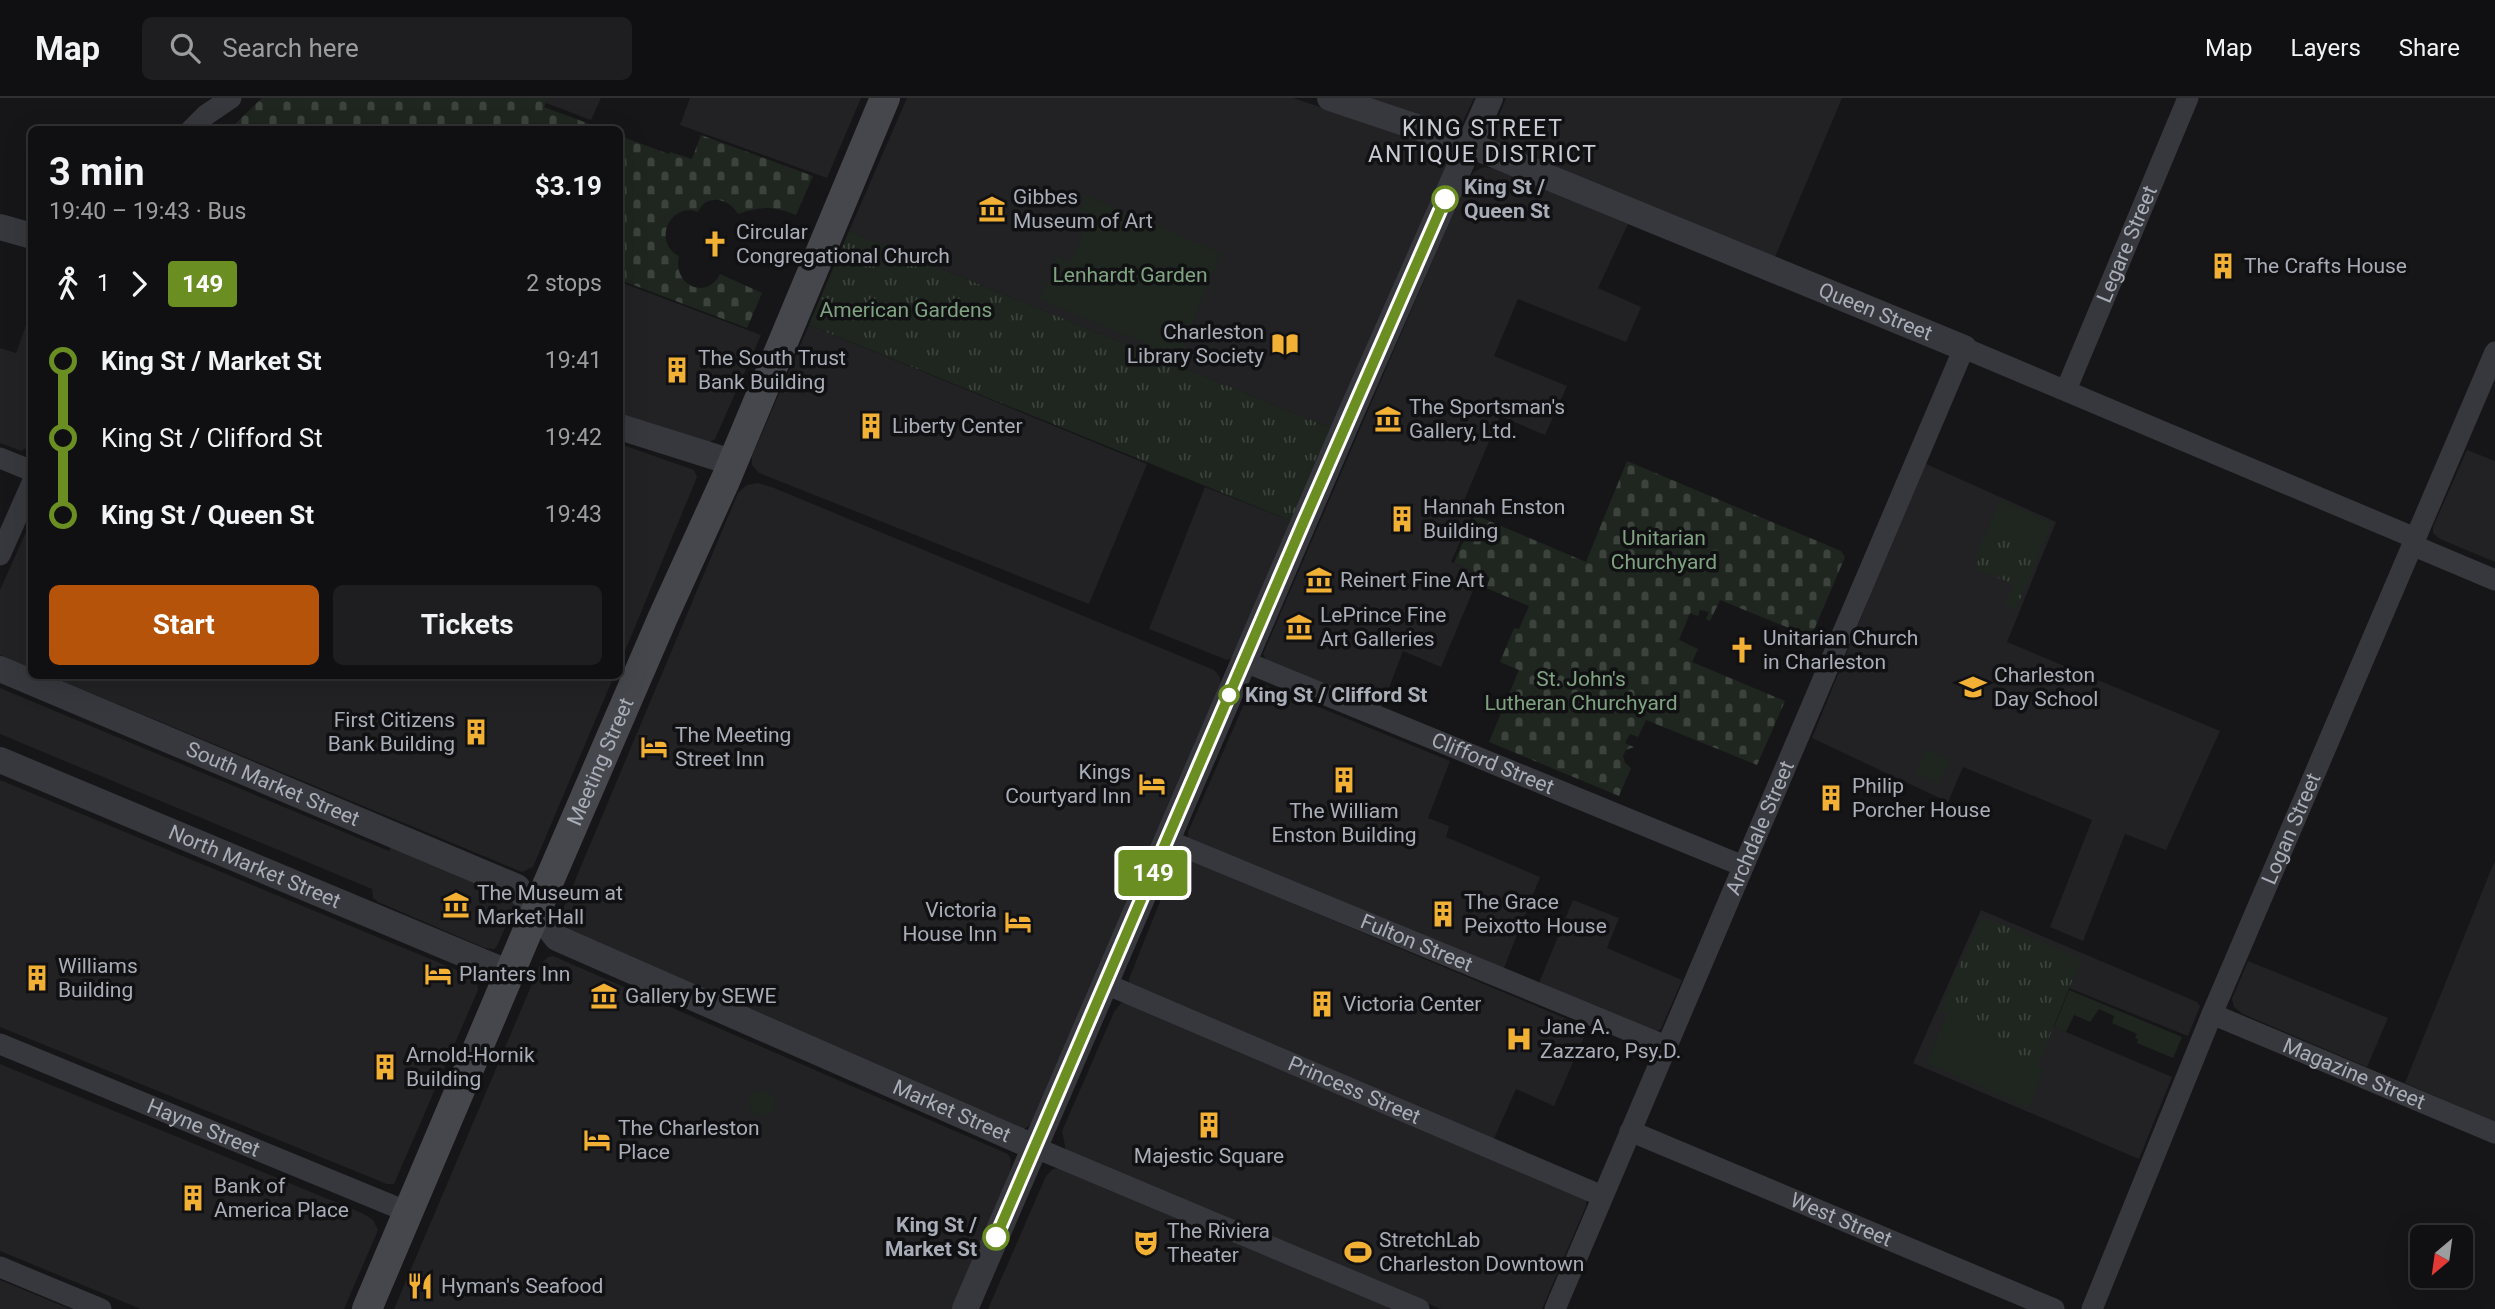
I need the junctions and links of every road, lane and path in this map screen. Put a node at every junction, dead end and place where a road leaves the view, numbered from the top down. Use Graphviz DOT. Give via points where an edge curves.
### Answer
graph roads {
  1 [pos="231,98"];
  2 [pos="884,98"];
  3 [pos="1330,98"];
  4 [pos="1490,98"];
  5 [pos="2188,98"];
  6 [pos="195,126"];
  7 [pos="1470,145"];
  8 [pos="0,227"];
  9 [pos="28,235"];
  10 [pos="1964,348"];
  11 [pos="2495,352"];
  12 [pos="2066,390"];
  13 [pos="623,428"];
  14 [pos="0,458"];
  15 [pos="731,463"];
  16 [pos="28,469"];
  17 [pos="28,492"];
  18 [pos="2414,542"];
  19 [pos="0,555"];
  20 [pos="2495,580"];
  21 [pos="1243,661"];
  22 [pos="0,669"];
  23 [pos="0,760"];
  24 [pos="1167,840"];
  25 [pos="1743,866"];
  26 [pos="536,911"];
  27 [pos="509,973"];
  28 [pos="1106,984"];
  29 [pos="2213,1014"];
  30 [pos="0,1044"];
  31 [pos="1666,1046"];
  32 [pos="1630,1131"];
  33 [pos="2495,1133"];
  34 [pos="1035,1148"];
  35 [pos="1602,1196"];
  36 [pos="408,1212"];
  37 [pos="0,1267"];
  38 [pos="102,1309"];
  39 [pos="367,1309"];
  40 [pos="965,1309"];
  41 [pos="1419,1309"];
  42 [pos="1555,1309"];
  43 [pos="2054,1309"];
  44 [pos="2092,1309"];
  1 -- 6 [label="street"];
  2 -- 15 [label="main road, Meeting Street"];
  3 -- 7 [label="street, Queen Street"];
  4 -- 7 [label="street"];
  5 -- 12 [label="street, Legare Street"];
  7 -- 10 [label="street, Queen Street"];
  7 -- 21 [label="street"];
  8 -- 9 [label="street"];
  10 -- 12 [label="street, Queen Street"];
  10 -- 25 [label="street, Archdale Street"];
  11 -- 18 [label="street, Logan Street"];
  12 -- 18 [label="street, Queen Street"];
  13 -- 15 [label="street"];
  14 -- 16 [label="street"];
  15 -- 26 [label="main road, Meeting Street"];
  17 -- 19 [label="street"];
  18 -- 20 [label="street, Queen Street"];
  18 -- 29 [label="street, Logan Street"];
  21 -- 24 [label="street"];
  21 -- 25 [label="street, Clifford Street"];
  22 -- 26 [label="street, South Market Street" via="517,887"];
  23 -- 27 [label="street, North Market Street"];
  24 -- 28 [label="street"];
  24 -- 31 [label="street, Fulton Street"];
  25 -- 31 [label="street, Archdale Street"];
  26 -- 27 [label="main road, Meeting Street"];
  26 -- 34 [label="street, Market Street" via="557,938"];
  27 -- 36 [label="main road, Meeting Street"];
  28 -- 34 [label="street"];
  28 -- 35 [label="street, Princess Street"];
  29 -- 33 [label="street, Magazine Street"];
  29 -- 44 [label="street, Logan Street"];
  30 -- 36 [label="street, Hayne Street"];
  31 -- 32 [label="street, Archdale Street"];
  32 -- 35 [label="street, Archdale Street"];
  32 -- 43 [label="street, West Street"];
  34 -- 40 [label="street"];
  34 -- 41 [label="street, Market Street"];
  35 -- 42 [label="street, Archdale Street"];
  36 -- 39 [label="main road, Meeting Street"];
  37 -- 38 [label="street"];
}
